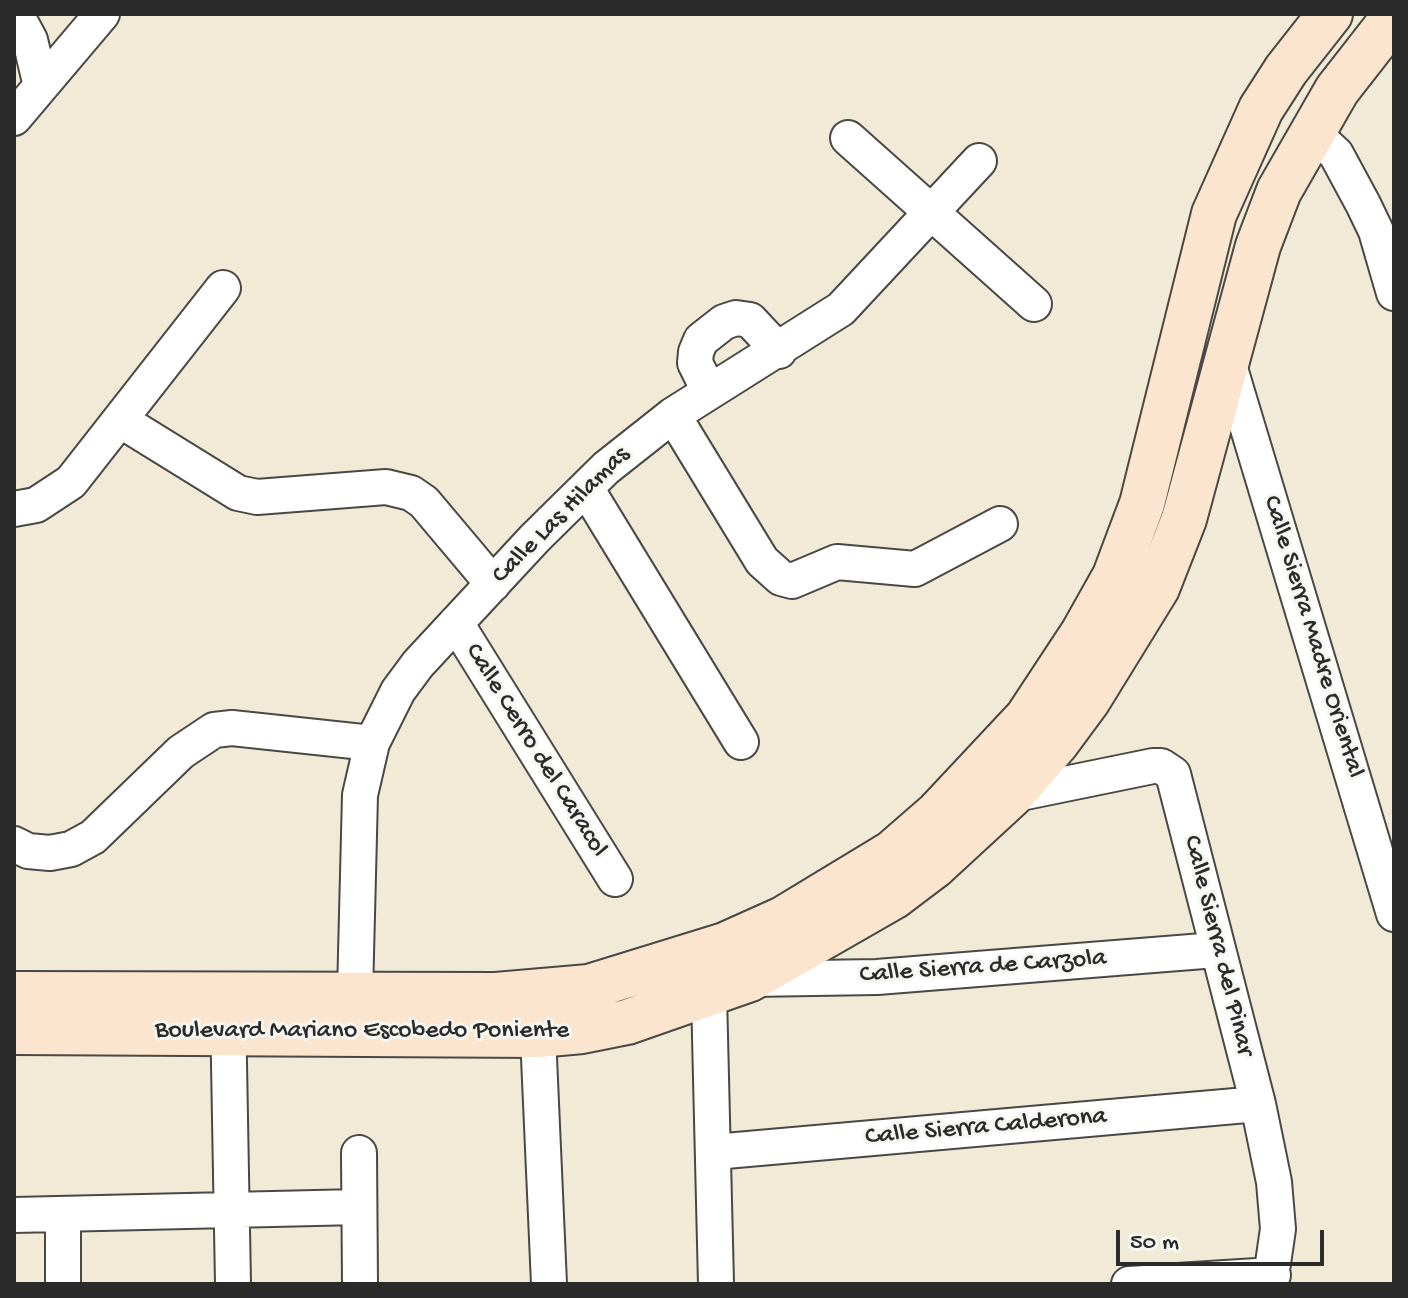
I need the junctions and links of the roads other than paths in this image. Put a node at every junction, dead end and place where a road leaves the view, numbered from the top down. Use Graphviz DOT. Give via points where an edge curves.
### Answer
graph roads {
  1 [pos="16,14"];
  2 [pos="102,14"];
  3 [pos="1327,16"];
  4 [pos="1394,17"];
  5 [pos="41,86"];
  6 [pos="14,118"];
  7 [pos="1311,131"];
  8 [pos="848,138"];
  9 [pos="979,161"];
  10 [pos="932,213"];
  11 [pos="1385,224"];
  12 [pos="223,288"];
  13 [pos="1394,293"];
  14 [pos="1034,304"];
  15 [pos="779,351"];
  16 [pos="1228,362"];
  17 [pos="709,391"];
  18 [pos="673,415"];
  19 [pos="120,420"];
  20 [pos="586,488"];
  21 [pos="14,509"];
  22 [pos="1000,524"];
  23 [pos="493,584"];
  24 [pos="456,623"];
  25 [pos="741,742"];
  26 [pos="372,743"];
  27 [pos="1011,795"];
  28 [pos="14,844"];
  29 [pos="615,879"];
  30 [pos="1394,914"];
  31 [pos="1216,950"];
  32 [pos="750,979"];
  33 [pos="14,994"];
  34 [pos="355,994"];
  35 [pos="709,995"];
  36 [pos="228,1014"];
  37 [pos="14,1032"];
  38 [pos="538,1035"];
  39 [pos="1258,1104"];
  40 [pos="714,1152"];
  41 [pos="359,1153"];
  42 [pos="359,1207"];
  43 [pos="232,1212"];
  44 [pos="14,1215"];
  45 [pos="63,1215"];
  46 [pos="1271,1279"];
  47 [pos="63,1284"];
  48 [pos="233,1284"];
  49 [pos="360,1284"];
  50 [pos="549,1284"];
  51 [pos="716,1284"];
  52 [pos="1129,1284"];
  1 -- 5 [label="street" via="30,40"];
  2 -- 5 [label="street"];
  3 -- 34 [label="street, Boulevard Mariano Escobedo Poniente" via="1261,109 1214,214 1142,504 1115,576 1027,718 938,813 892,853 783,919 643,972 589,987 542,992"];
  4 -- 7 [label="street, Boulevard Mariano Escobedo Poniente"];
  5 -- 6 [label="street"];
  7 -- 11 [label="street" via="1336,154"];
  7 -- 16 [label="street, Boulevard Mariano Escobedo Poniente" via="1258,246"];
  8 -- 10 [label="street"];
  9 -- 10 [label="street, Calle Las Hilamas"];
  10 -- 14 [label="street"];
  10 -- 15 [label="street, Calle Las Hilamas" via="841,309"];
  11 -- 13 [label="street"];
  12 -- 19 [label="street"];
  15 -- 17 [label="street, Calle Las Hilamas"];
  15 -- 17 [label="street" via="750,320 724,322 701,340 696,352 695,363"];
  16 -- 27 [label="street, Boulevard Mariano Escobedo Poniente" via="1184,519 1157,588 1088,700"];
  16 -- 30 [label="street, Calle Sierra Madre Oriental"];
  17 -- 18 [label="street, Calle Las Hilamas"];
  18 -- 20 [label="street, Calle Las Hilamas"];
  18 -- 22 [label="street" via="762,561 781,578 792,581 837,562 915,569"];
  19 -- 21 [label="street" via="71,482 36,505"];
  19 -- 23 [label="street" via="238,493 257,497 386,487 411,493"];
  20 -- 23 [label="street, Calle Las Hilamas"];
  20 -- 25 [label="street"];
  23 -- 24 [label="street, Calle Las Hilamas"];
  24 -- 26 [label="street, Calle Las Hilamas" via="398,691"];
  24 -- 29 [label="street, Calle Cerro del Caracol"];
  26 -- 28 [label="street" via="214,730 181,752 93,837 50,853"];
  26 -- 34 [label="street, Calle Las Hilamas" via="360,795"];
  27 -- 31 [label="street, Calle Sierra del Pinar" via="1153,766 1168,769 1176,780"];
  27 -- 32 [label="street, Boulevard Mariano Escobedo Poniente" via="893,897"];
  31 -- 32 [label="street, Calle Sierra de Carzola" via="877,977"];
  31 -- 39 [label="street, Calle Sierra del Pinar"];
  32 -- 35 [label="street, Boulevard Mariano Escobedo Poniente"];
  33 -- 36 [label="street, Boulevard Mariano Escobedo Poniente"];
  34 -- 36 [label="street, Boulevard Mariano Escobedo Poniente"];
  35 -- 38 [label="street, Boulevard Mariano Escobedo Poniente" via="627,1022"];
  35 -- 40 [label="street"];
  36 -- 37 [label="street, Boulevard Mariano Escobedo Poniente"];
  36 -- 38 [label="street, Boulevard Mariano Escobedo Poniente"];
  36 -- 43 [label="street"];
  38 -- 50 [label="street"];
  39 -- 40 [label="street, Calle Sierra Calderona"];
  39 -- 46 [label="street, Calle Sierra del Pinar" via="1278,1229"];
  40 -- 51 [label="street"];
  41 -- 42 [label="street"];
  42 -- 43 [label="street"];
  42 -- 49 [label="street"];
  43 -- 45 [label="street"];
  43 -- 48 [label="street"];
  44 -- 45 [label="street"];
  45 -- 47 [label="street"];
  46 -- 52 [label="street"];
}
